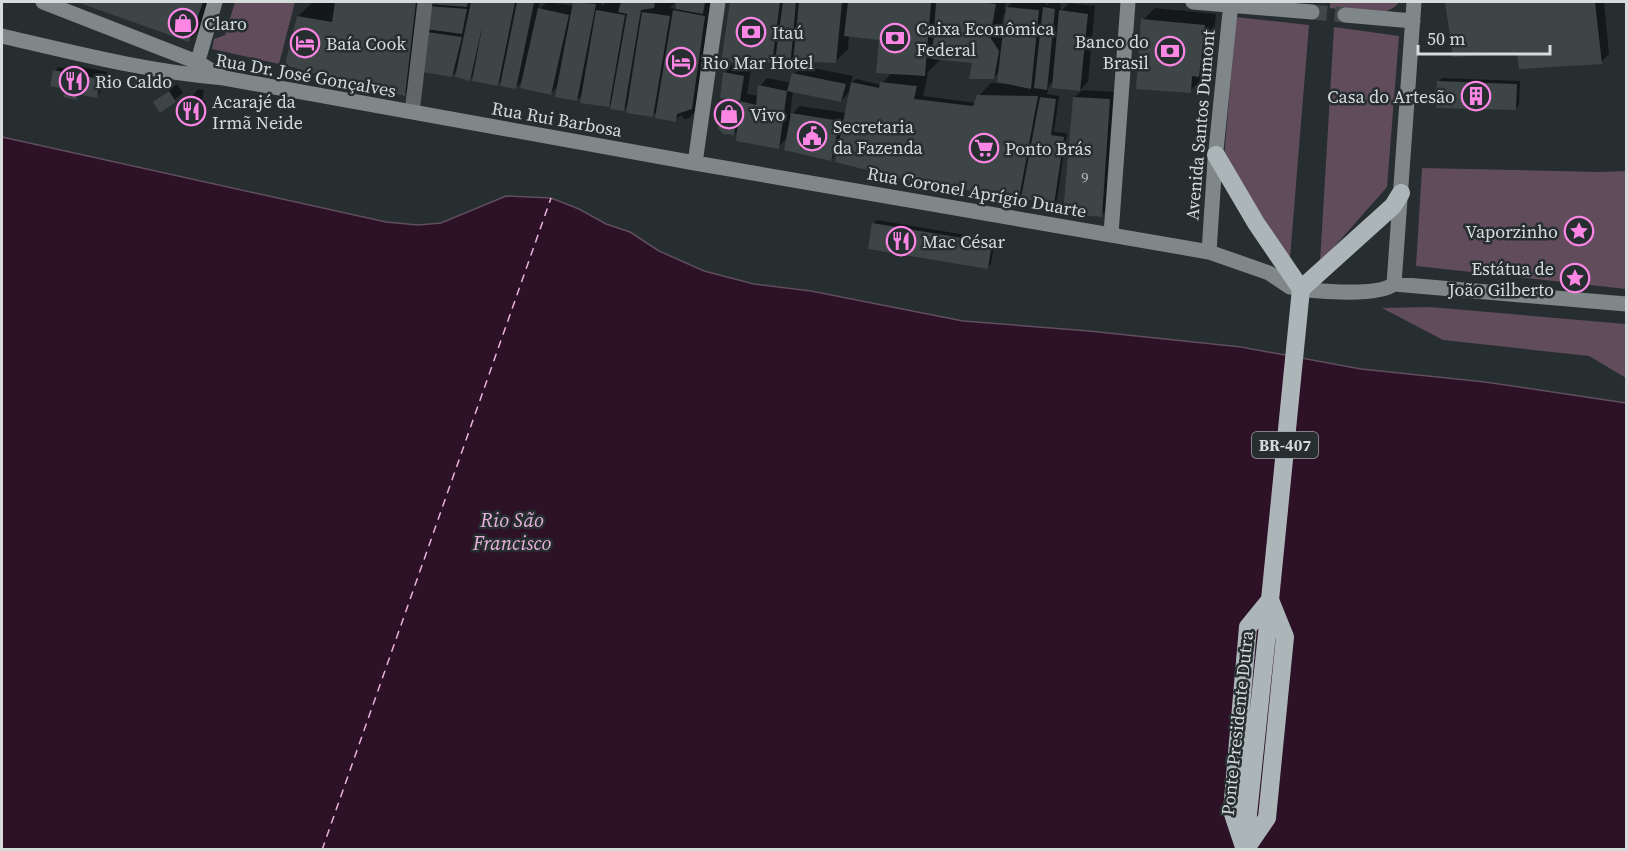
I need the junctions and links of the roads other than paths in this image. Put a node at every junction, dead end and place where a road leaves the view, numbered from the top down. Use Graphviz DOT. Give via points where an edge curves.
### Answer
graph roads {
  1 [pos="44,2"];
  2 [pos="215,2"];
  3 [pos="425,2"];
  4 [pos="718,2"];
  5 [pos="1128,2"];
  6 [pos="1193,2"];
  7 [pos="1414,2"];
  8 [pos="1231,4"];
  9 [pos="1312,12"];
  10 [pos="1345,15"];
  11 [pos="1413,21"];
  12 [pos="2,36"];
  13 [pos="195,69"];
  14 [pos="413,108"];
  15 [pos="1216,155"];
  16 [pos="695,163"];
  17 [pos="1397,200"];
  18 [pos="1111,234"];
  19 [pos="1209,252"];
  20 [pos="1395,279"];
  21 [pos="1296,288"];
  22 [pos="1626,304"];
  23 [pos="1270,600"];
  24 [pos="1245,849"];
  1 -- 13 [label="main road"];
  2 -- 13 [label="main road"];
  3 -- 14 [label="street"];
  4 -- 16 [label="main road"];
  5 -- 18 [label="main road"];
  6 -- 8 [label="main road"];
  7 -- 11 [label="main road"];
  8 -- 9 [label="main road"];
  8 -- 15 [label="main road, Avenida Santos Dumont"];
  10 -- 11 [label="main road"];
  11 -- 17 [label="main road"];
  12 -- 13 [label="main road" via="109,61"];
  13 -- 14 [label="main road, Rua Dr. José Gonçalves" via="224,78"];
  14 -- 16 [label="main road, Rua Rui Barbosa"];
  15 -- 19 [label="main road, Avenida Santos Dumont"];
  15 -- 21 [label="highway"];
  16 -- 18 [label="main road, Rua Coronel Aprígio Duarte"];
  17 -- 20 [label="main road"];
  17 -- 21 [label="highway"];
  18 -- 19 [label="main road, Rua Coronel Aprígio Duarte"];
  19 -- 21 [label="main road, Rua Coronel Aprígio Duarte" via="1269,273"];
  20 -- 21 [label="main road" via="1389,288 1380,290 1335,292"];
  20 -- 22 [label="main road"];
  21 -- 23 [label="highway, BR-407, bridge"];
  23 -- 24 [label="highway, Ponte Presidente Dutra / BR-407" via="1248,627 1232,811"];
  23 -- 24 [label="highway, Ponte Presidente Dutra / BR-407" via="1285,637 1267,818"];
}
